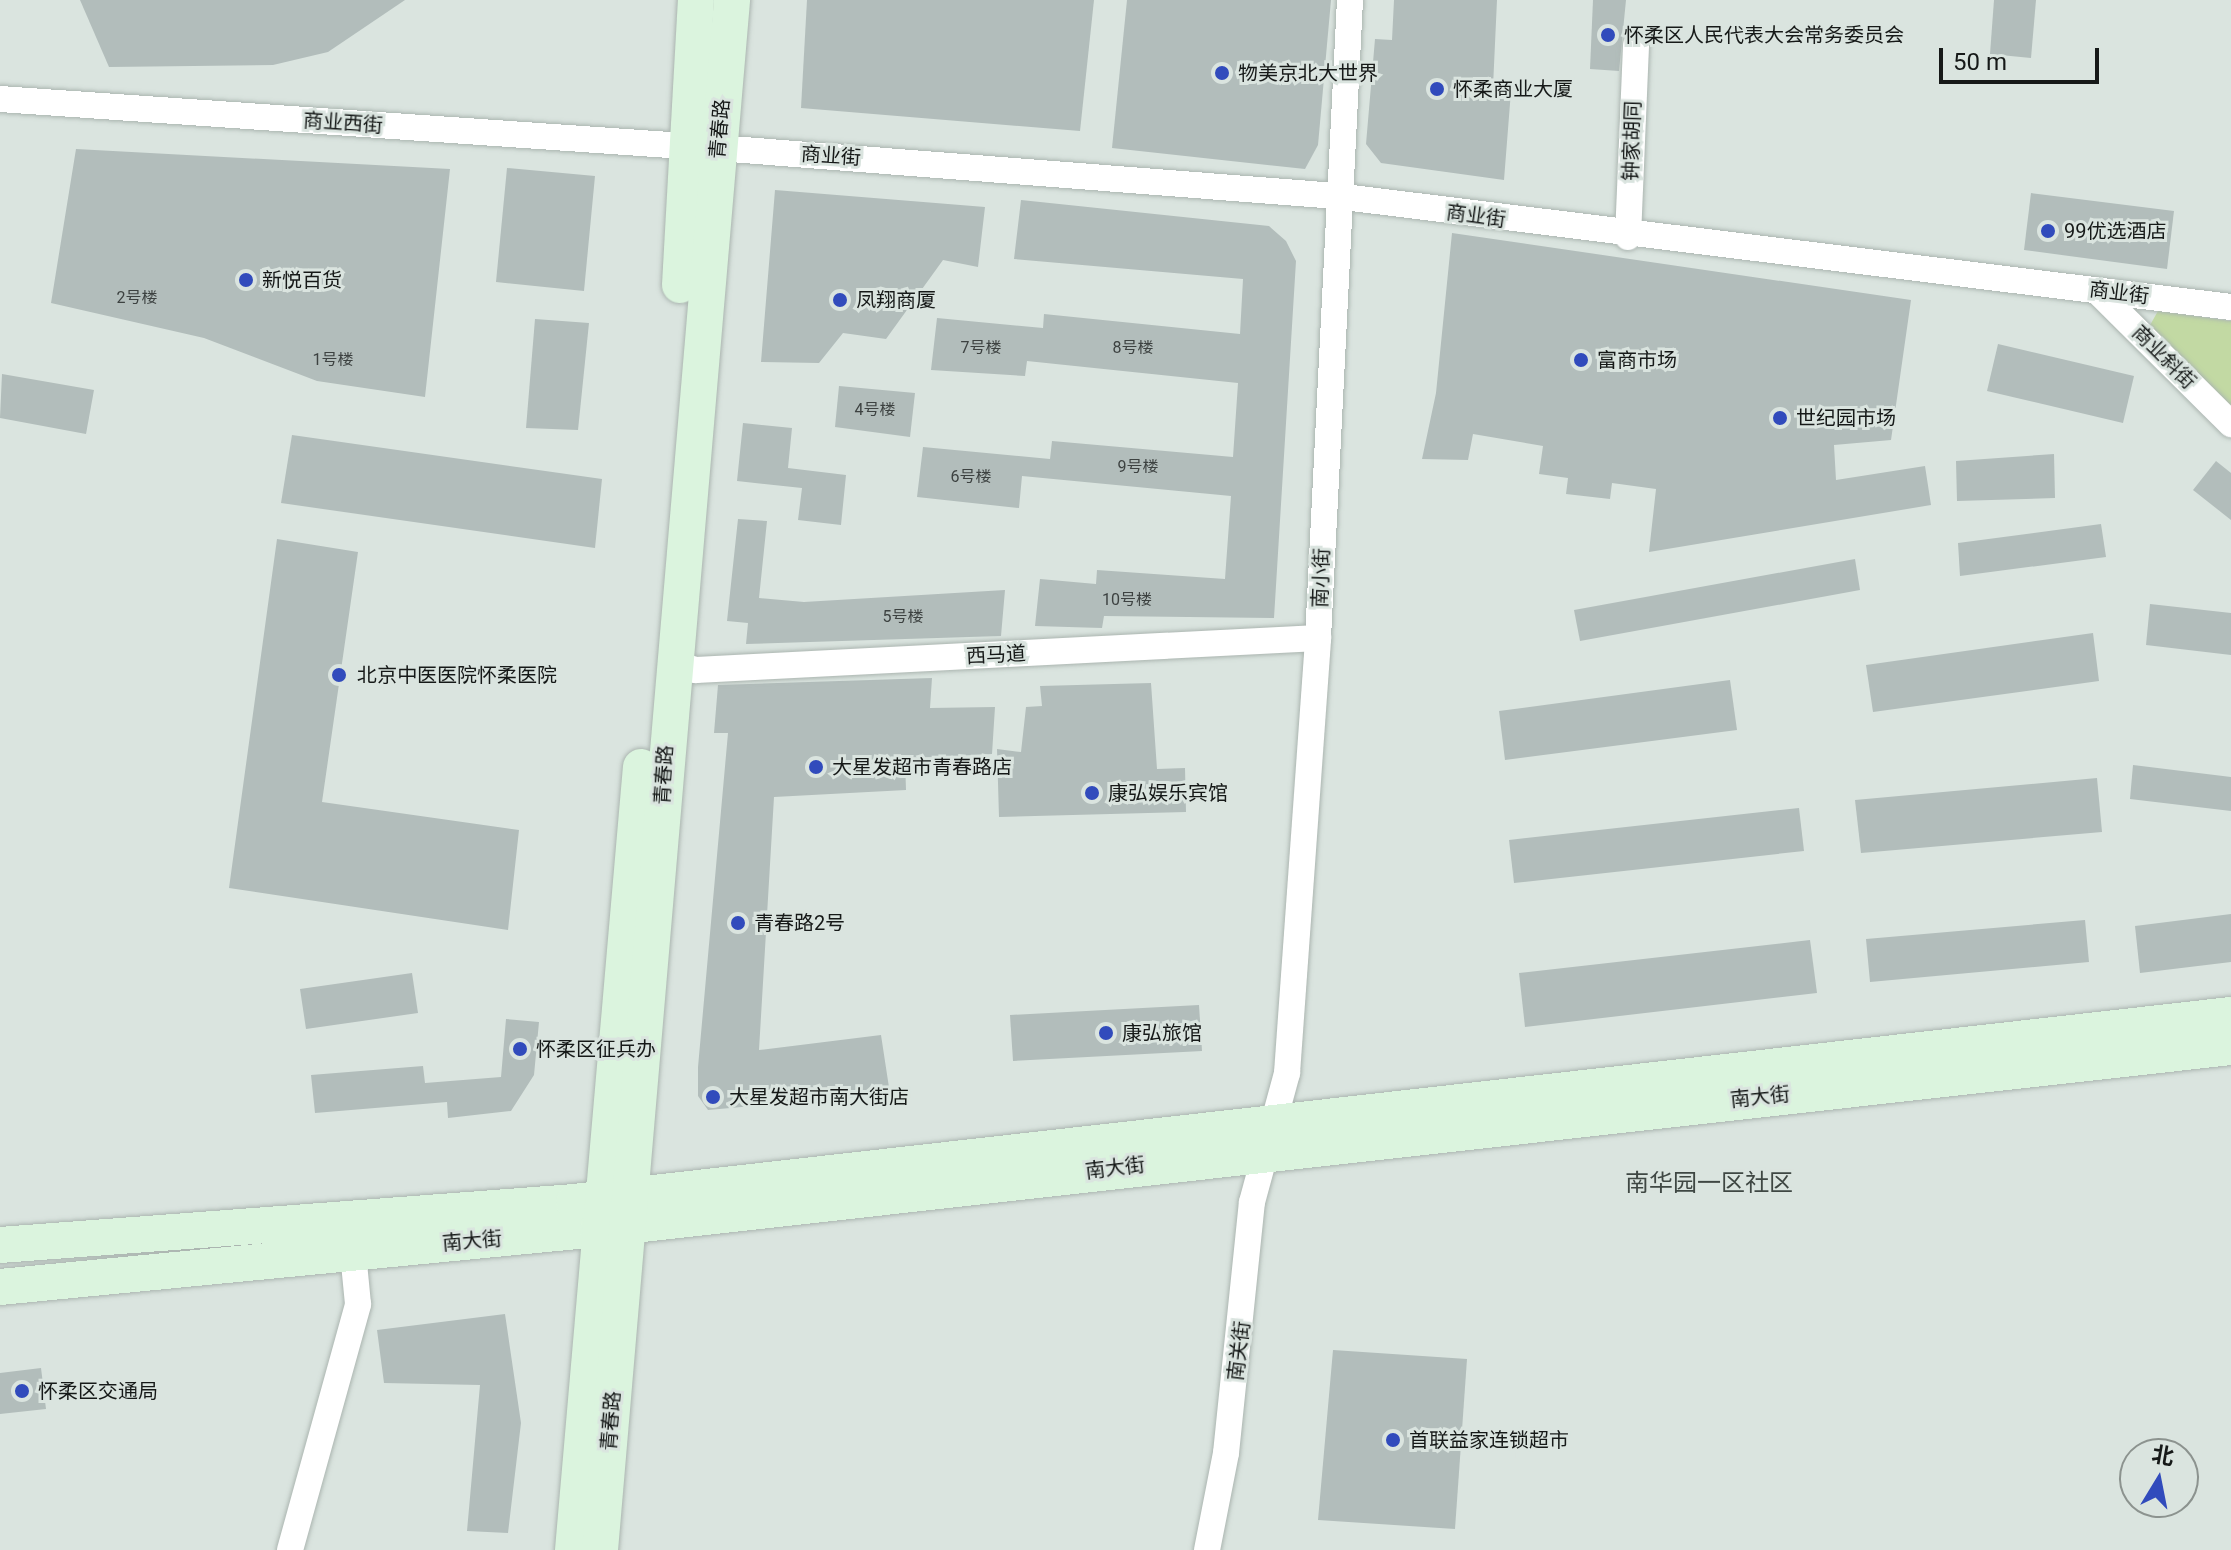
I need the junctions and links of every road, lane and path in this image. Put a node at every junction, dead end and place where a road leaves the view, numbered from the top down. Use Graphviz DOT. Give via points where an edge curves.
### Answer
graph roads {
  1 [pos="696,0"];
  2 [pos="732,0"];
  3 [pos="1350,0"];
  4 [pos="1636,45"];
  5 [pos="0,99"];
  6 [pos="702,147"];
  7 [pos="1336,196"];
  8 [pos="1628,237"];
  9 [pos="2097,291"];
  10 [pos="2231,307"];
  11 [pos="2231,424"];
  12 [pos="1318,638"];
  13 [pos="674,663"];
  14 [pos="2231,1015"];
  15 [pos="2231,1047"];
  16 [pos="1268,1135"];
  17 [pos="615,1210"];
  18 [pos="0,1245"];
  19 [pos="353,1253"];
  20 [pos="0,1287"];
  21 [pos="290,1550"];
  22 [pos="573,1550"];
  23 [pos="600,1550"];
  24 [pos="1207,1550"];
  1 -- 6 [label="main road, 青春路"];
  2 -- 6 [label="main road, 青春路"];
  3 -- 7 [label="street, 南小街"];
  4 -- 8 [label="street, 钟家胡同"];
  5 -- 6 [label="street, 商业西街"];
  6 -- 7 [label="street, 商业街" via="1100,173"];
  6 -- 13 [label="main road, 青春路"];
  6 -- 17 [label="main road, 青春路" via="662,529"];
  7 -- 8 [label="street, 商业街"];
  7 -- 12 [label="street, 南小街"];
  8 -- 9 [label="street, 商业街"];
  9 -- 10 [label="street, 商业街"];
  9 -- 11 [label="street, 商业斜街"];
  12 -- 13 [label="street, 西马道" via="696,670"];
  12 -- 16 [label="street, 南小街" via="1287,1073"];
  13 -- 17 [label="main road, 青春路"];
  14 -- 16 [label="main road, 南大街"];
  15 -- 16 [label="main road, 南大街"];
  16 -- 17 [label="main road, 南大街"];
  16 -- 24 [label="street, 南关街"];
  17 -- 18 [label="main road, 南大街"];
  17 -- 19 [label="main road, 南大街"];
  17 -- 22 [label="main road, 青春路"];
  17 -- 23 [label="main road, 青春路"];
  19 -- 20 [label="main road, 南大街"];
  19 -- 21 [label="street" via="358,1304"];
}
